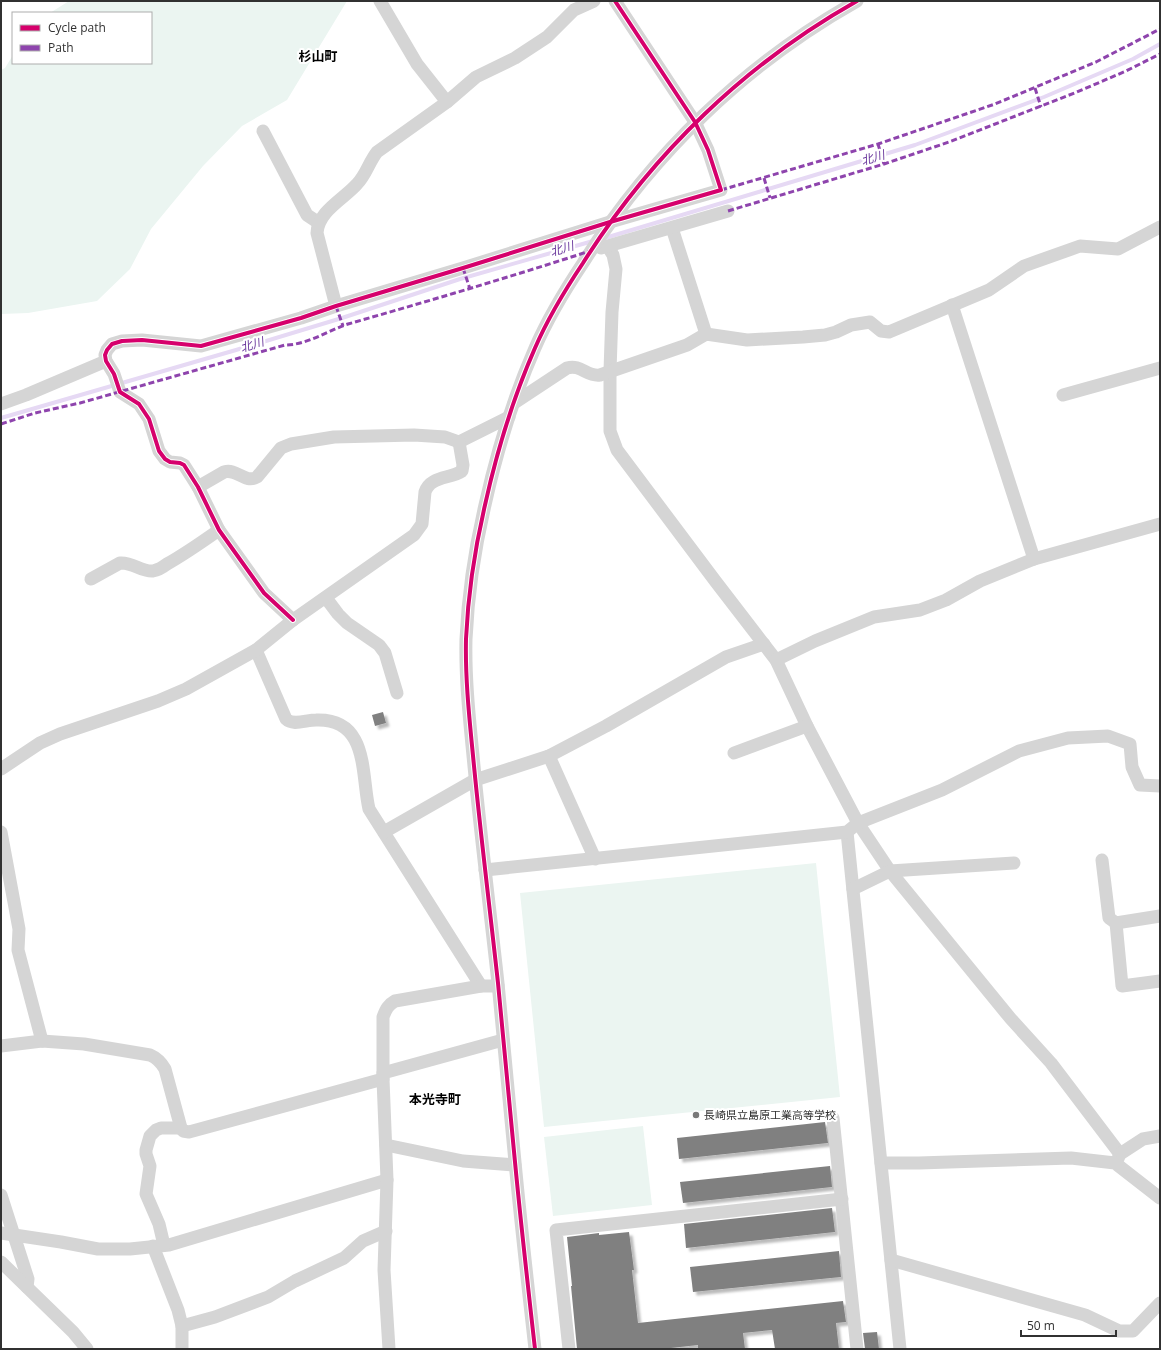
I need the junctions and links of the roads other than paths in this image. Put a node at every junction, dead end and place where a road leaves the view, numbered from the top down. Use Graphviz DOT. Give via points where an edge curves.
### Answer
graph roads {
  1 [pos="380,1"];
  2 [pos="594,1"];
  3 [pos="615,1"];
  4 [pos="857,1"];
  5 [pos="447,102"];
  6 [pos="695,122"];
  7 [pos="263,131"];
  8 [pos="728,211"];
  9 [pos="319,223"];
  10 [pos="608,225"];
  11 [pos="1160,227"];
  12 [pos="672,228"];
  13 [pos="608,247"];
  14 [pos="592,248"];
  15 [pos="952,305"];
  16 [pos="336,306"];
  17 [pos="706,334"];
  18 [pos="106,361"];
  19 [pos="1160,368"];
  20 [pos="610,371"];
  21 [pos="1063,395"];
  22 [pos="514,403"];
  23 [pos="1,404"];
  24 [pos="509,417"];
  25 [pos="459,442"];
  26 [pos="198,487"];
  27 [pos="1160,524"];
  28 [pos="219,530"];
  29 [pos="1034,559"];
  30 [pos="91,579"];
  31 [pos="326,598"];
  32 [pos="293,620"];
  33 [pos="764,644"];
  34 [pos="256,650"];
  35 [pos="776,660"];
  36 [pos="397,693"];
  37 [pos="807,726"];
  38 [pos="734,753"];
  39 [pos="549,756"];
  40 [pos="1,769"];
  41 [pos="476,780"];
  42 [pos="1160,786"];
  43 [pos="858,823"];
  44 [pos="384,832"];
  45 [pos="847,832"];
  46 [pos="2,840"];
  47 [pos="595,859"];
  48 [pos="1102,860"];
  49 [pos="1014,863"];
  50 [pos="485,870"];
  51 [pos="890,871"];
  52 [pos="853,889"];
  53 [pos="1160,916"];
  54 [pos="1116,923"];
  55 [pos="1160,981"];
  56 [pos="481,986"];
  57 [pos="498,986"];
  58 [pos="503,1040"];
  59 [pos="42,1041"];
  60 [pos="1,1046"];
  61 [pos="383,1076"];
  62 [pos="833,1118"];
  63 [pos="181,1128"];
  64 [pos="1160,1136"];
  65 [pos="386,1145"];
  66 [pos="1118,1159"];
  67 [pos="881,1163"];
  68 [pos="515,1165"];
  69 [pos="387,1180"];
  70 [pos="1,1195"];
  71 [pos="1160,1198"];
  72 [pos="842,1199"];
  73 [pos="386,1231"];
  74 [pos="1,1234"];
  75 [pos="14,1235"];
  76 [pos="158,1246"];
  77 [pos="891,1260"];
  78 [pos="1,1262"];
  79 [pos="26,1287"];
  80 [pos="1160,1303"];
  81 [pos="182,1326"];
  82 [pos="87,1349"];
  83 [pos="182,1349"];
  84 [pos="389,1349"];
  85 [pos="535,1349"];
  86 [pos="569,1349"];
  87 [pos="857,1349"];
  88 [pos="900,1349"];
  1 -- 5 [label="street" via="416,64"];
  2 -- 5 [label="street" via="574,10 546,37 515,58 476,77"];
  3 -- 6 [label="street"];
  4 -- 6 [label="street" via="772,55"];
  5 -- 9 [label="street" via="377,152 358,183 323,216"];
  6 -- 10 [label="street" via="659,160"];
  6 -- 10 [label="street" via="708,150 721,190"];
  7 -- 9 [label="street" via="308,215"];
  8 -- 12 [label="street"];
  9 -- 16 [label="street" via="317,233"];
  10 -- 14 [label="street"];
  10 -- 16 [label="street"];
  11 -- 15 [label="street" via="1118,249 1080,246 1024,266 989,290"];
  12 -- 13 [label="street"];
  12 -- 17 [label="street"];
  13 -- 14 [label="street"];
  13 -- 20 [label="street" via="616,269"];
  14 -- 22 [label="street" via="557,304 536,346"];
  15 -- 17 [label="street" via="889,332 870,322 851,325 825,335 803,337 747,340"];
  15 -- 29 [label="street"];
  16 -- 18 [label="street" via="201,346 142,340 122,341 112,344 107,350"];
  17 -- 20 [label="street" via="687,345"];
  18 -- 23 [label="street"];
  18 -- 26 [label="street" via="120,392 139,404 149,418 159,451 170,462 184,465"];
  19 -- 21 [label="street"];
  20 -- 22 [label="street" via="597,376 578,368 567,368"];
  20 -- 33 [label="street" via="610,431 617,450"];
  22 -- 24 [label="street"];
  24 -- 25 [label="street"];
  24 -- 41 [label="street" via="494,463 470,589 466,639 468,704"];
  25 -- 26 [label="street" via="445,437 414,434 334,437 291,444 282,448 254,479 247,479 228,471"];
  25 -- 31 [label="street" via="462,471 434,481 426,487 422,524 414,535"];
  26 -- 28 [label="street"];
  27 -- 29 [label="street"];
  28 -- 30 [label="street" via="157,570 147,571 125,563"];
  28 -- 32 [label="street" via="264,593"];
  29 -- 35 [label="street" via="980,581 946,600 920,610 874,617 814,641"];
  31 -- 32 [label="street"];
  31 -- 36 [label="street" via="347,623 382,649"];
  32 -- 34 [label="street"];
  33 -- 35 [label="street"];
  33 -- 39 [label="street" via="726,657"];
  34 -- 40 [label="street" via="186,689 40,743"];
  34 -- 44 [label="street" via="286,719 291,722 333,722 345,727 355,740 363,759 369,809"];
  35 -- 37 [label="street"];
  37 -- 38 [label="street"];
  37 -- 43 [label="street"];
  39 -- 41 [label="street"];
  39 -- 47 [label="street"];
  41 -- 44 [label="street"];
  41 -- 50 [label="street"];
  42 -- 43 [label="street" via="1140,785 1132,767 1130,744 1108,736 1068,738 1019,751 942,790"];
  43 -- 45 [label="street"];
  43 -- 51 [label="street"];
  44 -- 56 [label="street"];
  45 -- 47 [label="street"];
  45 -- 52 [label="street"];
  46 -- 59 [label="street" via="18,929 18,950"];
  47 -- 50 [label="street"];
  48 -- 54 [label="street" via="1109,918"];
  49 -- 51 [label="street"];
  50 -- 57 [label="street"];
  51 -- 52 [label="street"];
  51 -- 66 [label="street" via="1011,1020 1051,1063"];
  52 -- 67 [label="street"];
  53 -- 54 [label="street"];
  54 -- 55 [label="street" via="1122,986"];
  56 -- 57 [label="street"];
  56 -- 61 [label="street" via="389,1004 383,1016"];
  57 -- 58 [label="street"];
  58 -- 61 [label="street"];
  58 -- 68 [label="street"];
  59 -- 60 [label="street"];
  59 -- 63 [label="street" via="84,1044 157,1058 165,1068"];
  61 -- 63 [label="street" via="189,1132"];
  61 -- 65 [label="street"];
  62 -- 72 [label="street"];
  63 -- 76 [label="street" via="156,1130 150,1136 146,1150 150,1166 146,1194 159,1224"];
  64 -- 66 [label="street" via="1143,1139"];
  65 -- 68 [label="street" via="463,1161"];
  65 -- 69 [label="street"];
  66 -- 67 [label="street"];
  66 -- 71 [label="street"];
  67 -- 77 [label="street"];
  68 -- 85 [label="street"];
  69 -- 73 [label="street"];
  69 -- 76 [label="street"];
  70 -- 75 [label="street"];
  72 -- 86 [label="street" via="556,1230"];
  72 -- 87 [label="street"];
  73 -- 81 [label="street" via="363,1241 344,1258 268,1297 215,1317"];
  73 -- 84 [label="street" via="384,1270"];
  74 -- 75 [label="street"];
  75 -- 76 [label="street" via="98,1249"];
  75 -- 79 [label="street" via="28,1279"];
  76 -- 81 [label="street"];
  77 -- 80 [label="street" via="1085,1315 1119,1331 1134,1331"];
  77 -- 88 [label="street"];
  78 -- 79 [label="street"];
  79 -- 82 [label="street"];
  81 -- 83 [label="street"];
}
